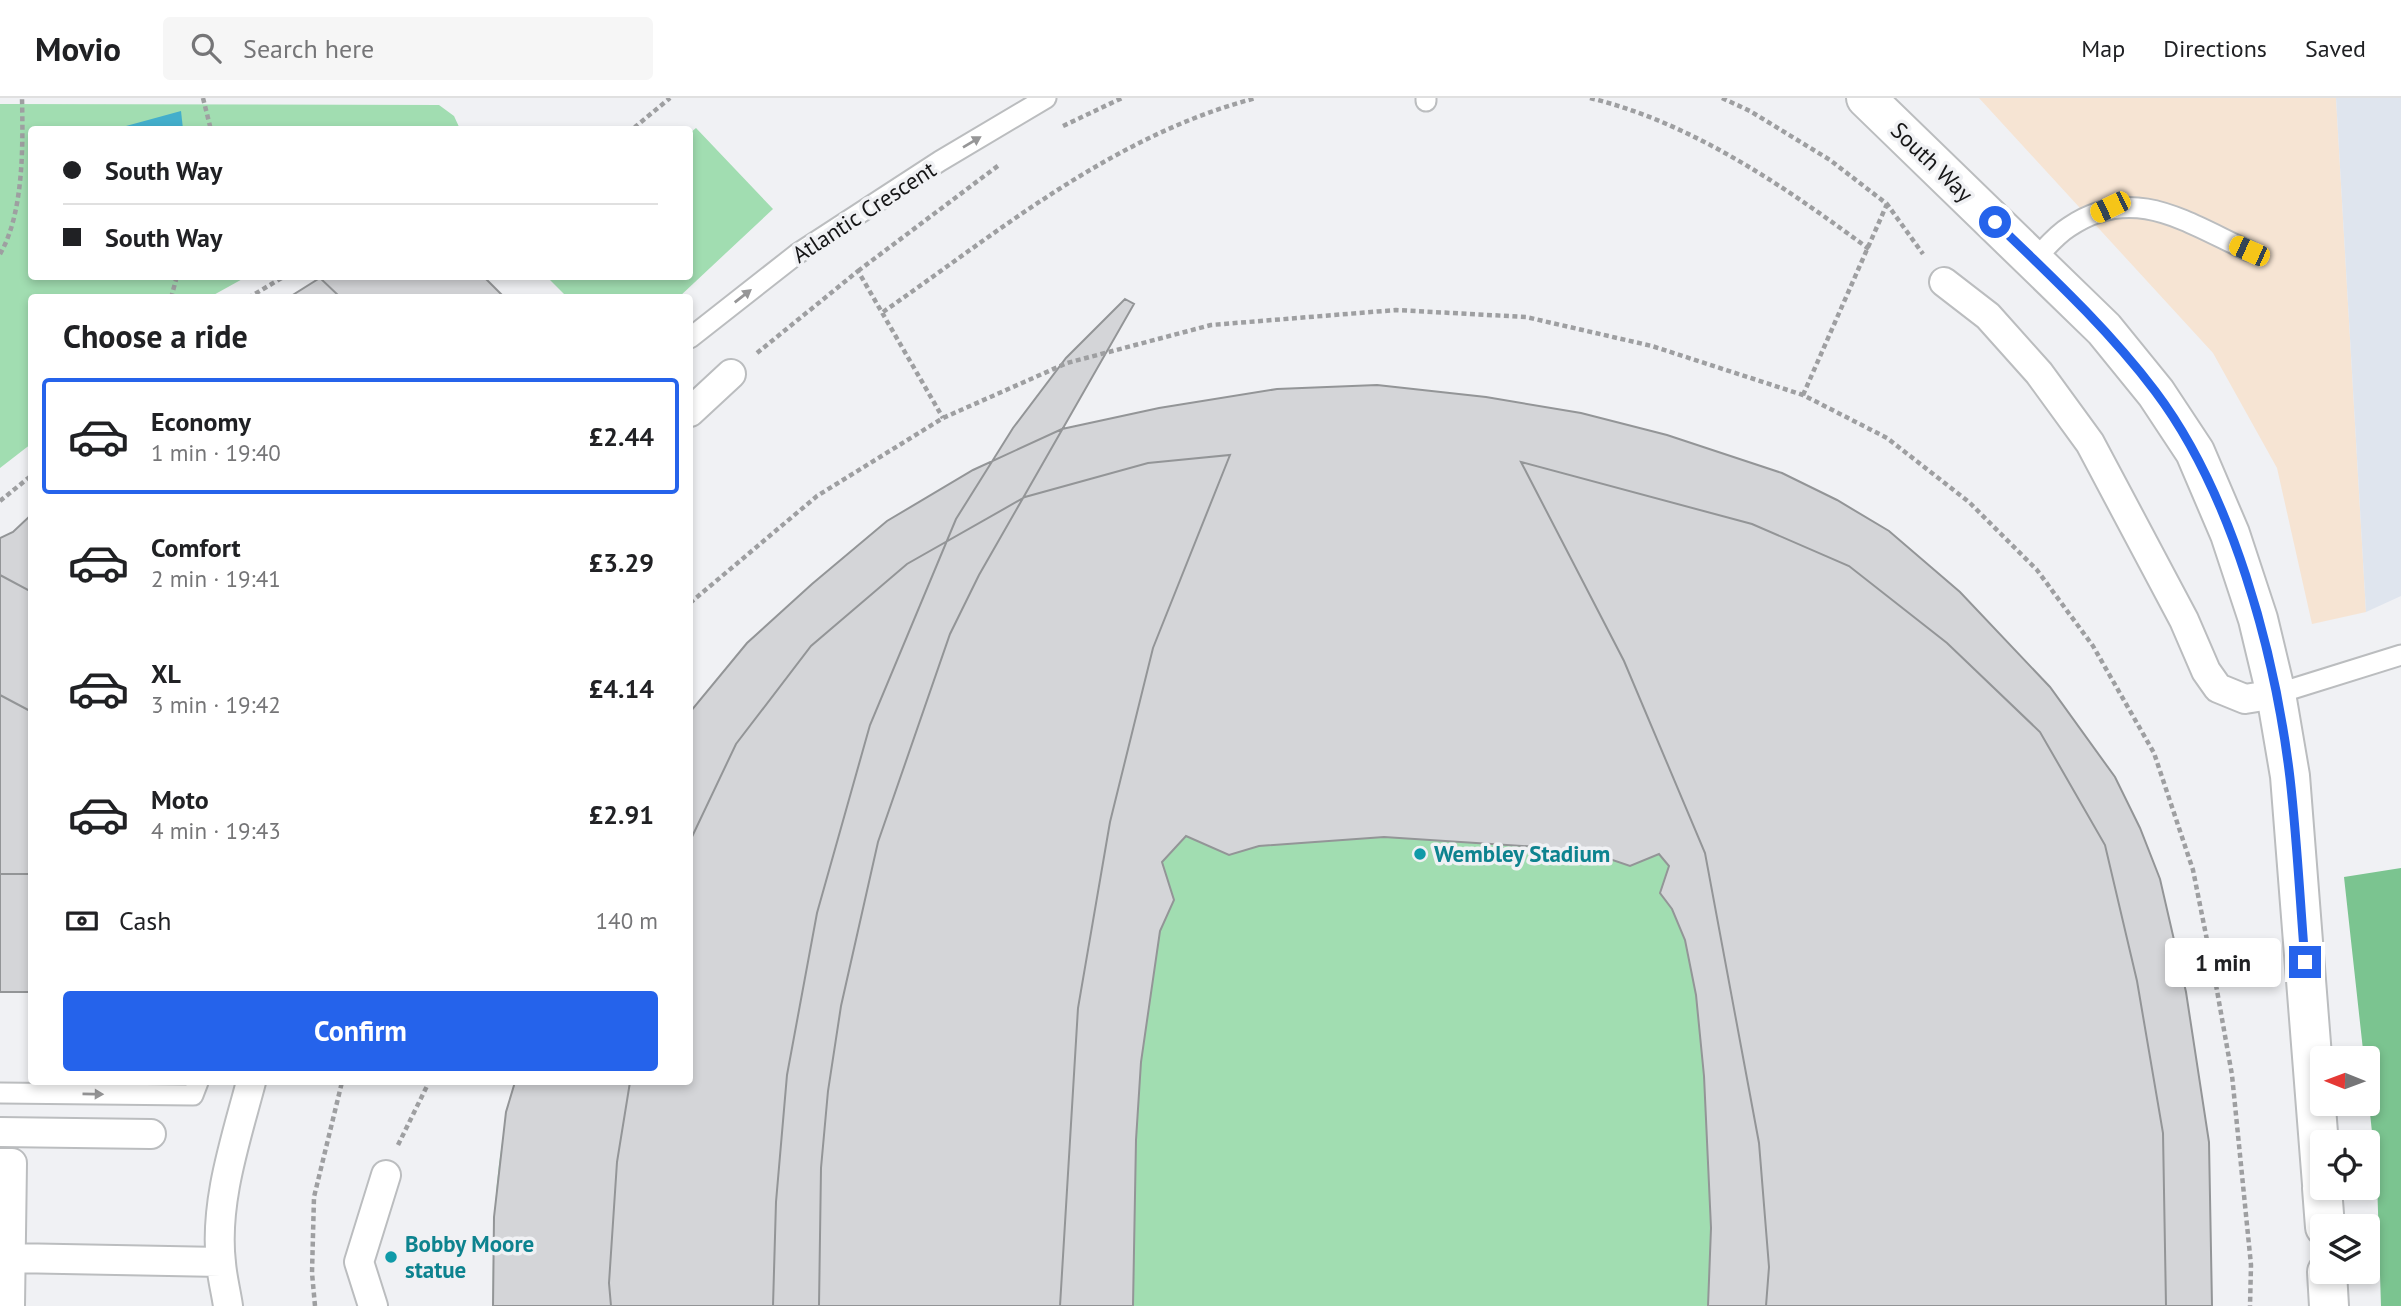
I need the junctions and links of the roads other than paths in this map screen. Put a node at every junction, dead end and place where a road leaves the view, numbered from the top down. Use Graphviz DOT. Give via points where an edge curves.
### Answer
graph roads {
  1 [pos="1046,98"];
  2 [pos="1866,98"];
  3 [pos="2249,251"];
  4 [pos="2034,260"];
  5 [pos="1944,282"];
  6 [pos="693,336"];
  7 [pos="730,374"];
  8 [pos="693,409"];
  9 [pos="2401,655"];
  10 [pos="2276,694"];
  11 [pos="250,1085"];
  12 [pos="195,1088"];
  13 [pos="0,1093"];
  14 [pos="2318,1130"];
  15 [pos="0,1132"];
  16 [pos="151,1134"];
  17 [pos="386,1175"];
  18 [pos="5,1194"];
  19 [pos="221,1262"];
  20 [pos="7,1274"];
  21 [pos="2328,1284"];
  22 [pos="228,1306"];
  23 [pos="374,1306"];
  24 [pos="2329,1306"];
  6 -- 1 [label="lane, Atlantic Crescent, one-way" via="797,254"];
  2 -- 4 [label="main road, South Way"];
  3 -- 4 [label="lane" via="2152,208 2110,207 2069,227"];
  4 -- 10 [label="main road, South Way" via="2104,329 2156,393 2195,452 2230,534"];
  5 -- 10 [label="street" via="1988,316 2039,373 2090,443 2218,688 2245,699"];
  7 -- 8 [label="street"];
  9 -- 10 [label="lane"];
  10 -- 14 [label="main road, South Way" via="2290,776"];
  11 -- 19 [label="street" via="225,1195"];
  13 -- 12 [label="lane, one-way"];
  15 -- 16 [label="street"];
  17 -- 23 [label="street" via="359,1262"];
  18 -- 20 [label="street"];
  19 -- 20 [label="street"];
  19 -- 22 [label="street"];
  21 -- 24 [label="main road"];
}
